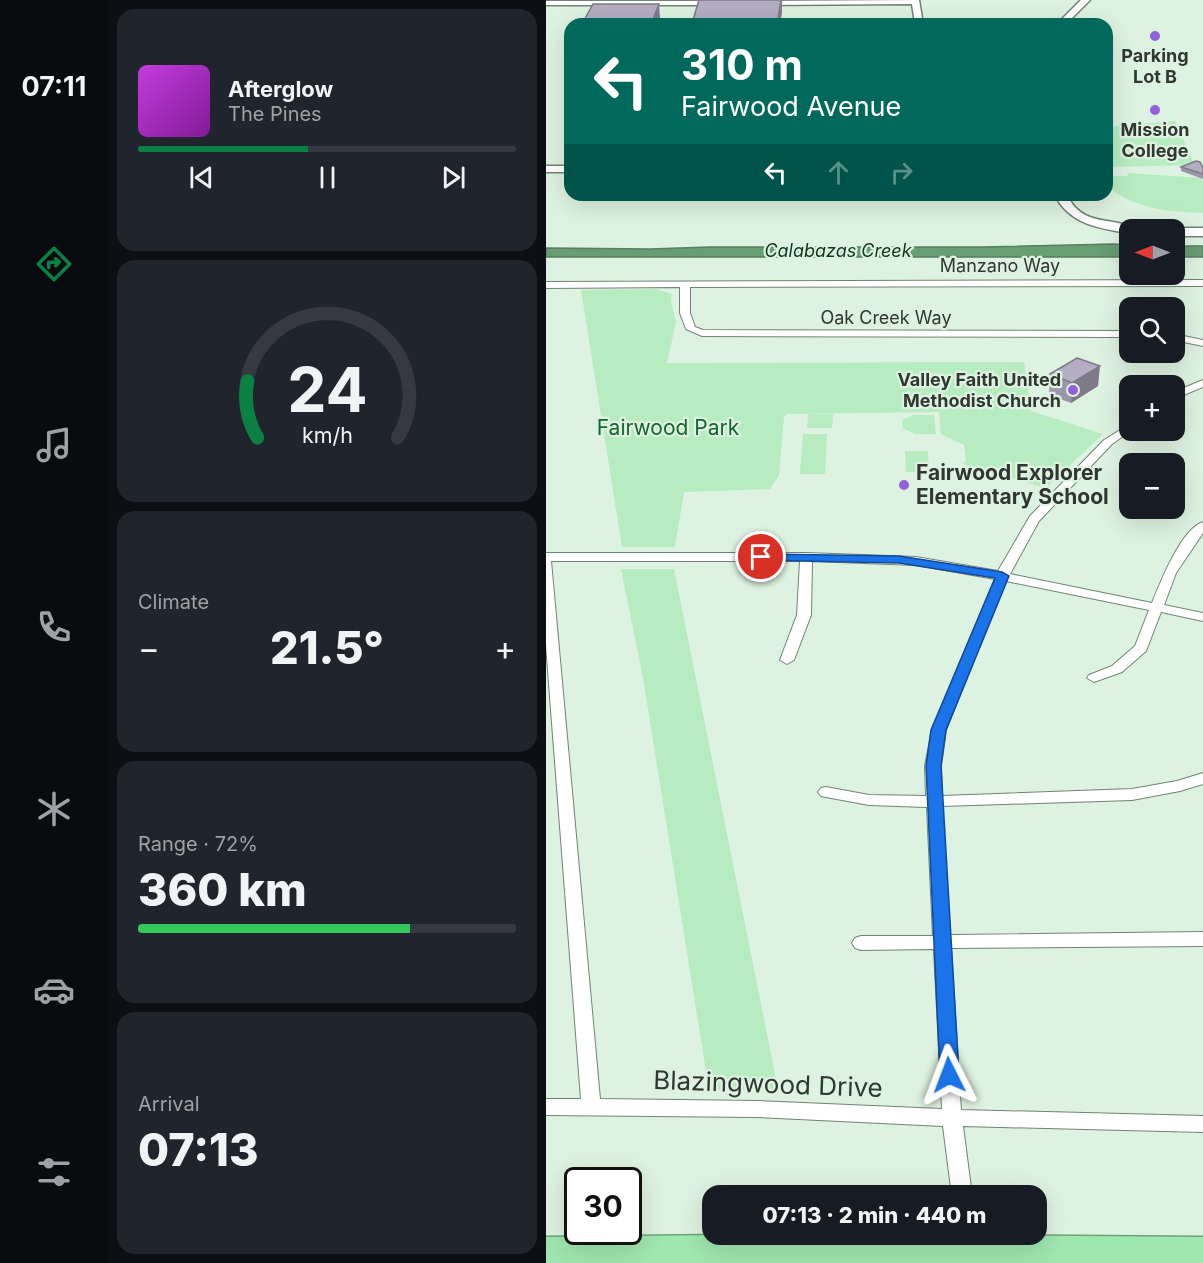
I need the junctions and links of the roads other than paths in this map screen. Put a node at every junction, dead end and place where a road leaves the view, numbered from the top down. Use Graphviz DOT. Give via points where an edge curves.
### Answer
graph roads {
  1 [pos="915,1"];
  2 [pos="1090,2"];
  3 [pos="546,3"];
  4 [pos="734,3"];
  5 [pos="745,3"];
  6 [pos="918,18"];
  7 [pos="1069,18"];
  8 [pos="1079,18"];
  9 [pos="546,169"];
  10 [pos="564,169"];
  11 [pos="1064,201"];
  12 [pos="1119,228"];
  13 [pos="1185,232"];
  14 [pos="1203,232"];
  15 [pos="685,283"];
  16 [pos="1203,283"];
  17 [pos="546,285"];
  18 [pos="1119,334"];
  19 [pos="1185,339"];
  20 [pos="1203,343"];
  21 [pos="1203,382"];
  22 [pos="1185,391"];
  23 [pos="1119,434"];
  24 [pos="1203,526"];
  25 [pos="546,557"];
  26 [pos="806,557"];
  27 [pos="546,563"];
  28 [pos="1002,576"];
  29 [pos="1156,608"];
  30 [pos="1203,617"];
  31 [pos="787,660"];
  32 [pos="1094,678"];
  33 [pos="1203,778"];
  34 [pos="826,792"];
  35 [pos="934,800"];
  36 [pos="1203,939"];
  37 [pos="861,943"];
  38 [pos="942,943"];
  39 [pos="591,1106"];
  40 [pos="546,1107"];
  41 [pos="952,1118"];
  42 [pos="1203,1125"];
  43 [pos="961,1185"];
  44 [pos="969,1249"];
  45 [pos="546,1254"];
  46 [pos="1203,1254"];
  1 -- 5 [label="street"];
  1 -- 6 [label="street"];
  2 -- 7 [label="street"];
  2 -- 8 [label="street"];
  3 -- 4 [label="street"];
  9 -- 10 [label="street"];
  11 -- 12 [label="street" via="1083,217"];
  13 -- 14 [label="street"];
  15 -- 16 [label="street, Manzano Way"];
  15 -- 17 [label="street, Manzano Way"];
  15 -- 18 [label="street, Oak Creek Way" via="685,313 691,329 702,333"];
  19 -- 20 [label="street"];
  21 -- 22 [label="street"];
  23 -- 28 [label="street" via="1034,519"];
  24 -- 29 [label="street" via="1170,573"];
  25 -- 26 [label="street"];
  26 -- 28 [label="street" via="916,561"];
  26 -- 31 [label="street" via="804,615"];
  27 -- 39 [label="street"];
  28 -- 29 [label="street"];
  28 -- 35 [label="street" via="939,730 933,766"];
  29 -- 30 [label="street"];
  29 -- 32 [label="street" via="1141,648 1117,669"];
  33 -- 35 [label="street" via="1135,794"];
  34 -- 35 [label="street" via="851,799"];
  35 -- 38 [label="street"];
  36 -- 38 [label="street"];
  37 -- 38 [label="street"];
  38 -- 41 [label="street"];
  39 -- 40 [label="street, Blazingwood Drive"];
  39 -- 41 [label="street, Blazingwood Drive"];
  41 -- 42 [label="street, Blazingwood Drive"];
  41 -- 43 [label="street"];
  44 -- 45 [label="highway"];
  44 -- 46 [label="highway"];
}
